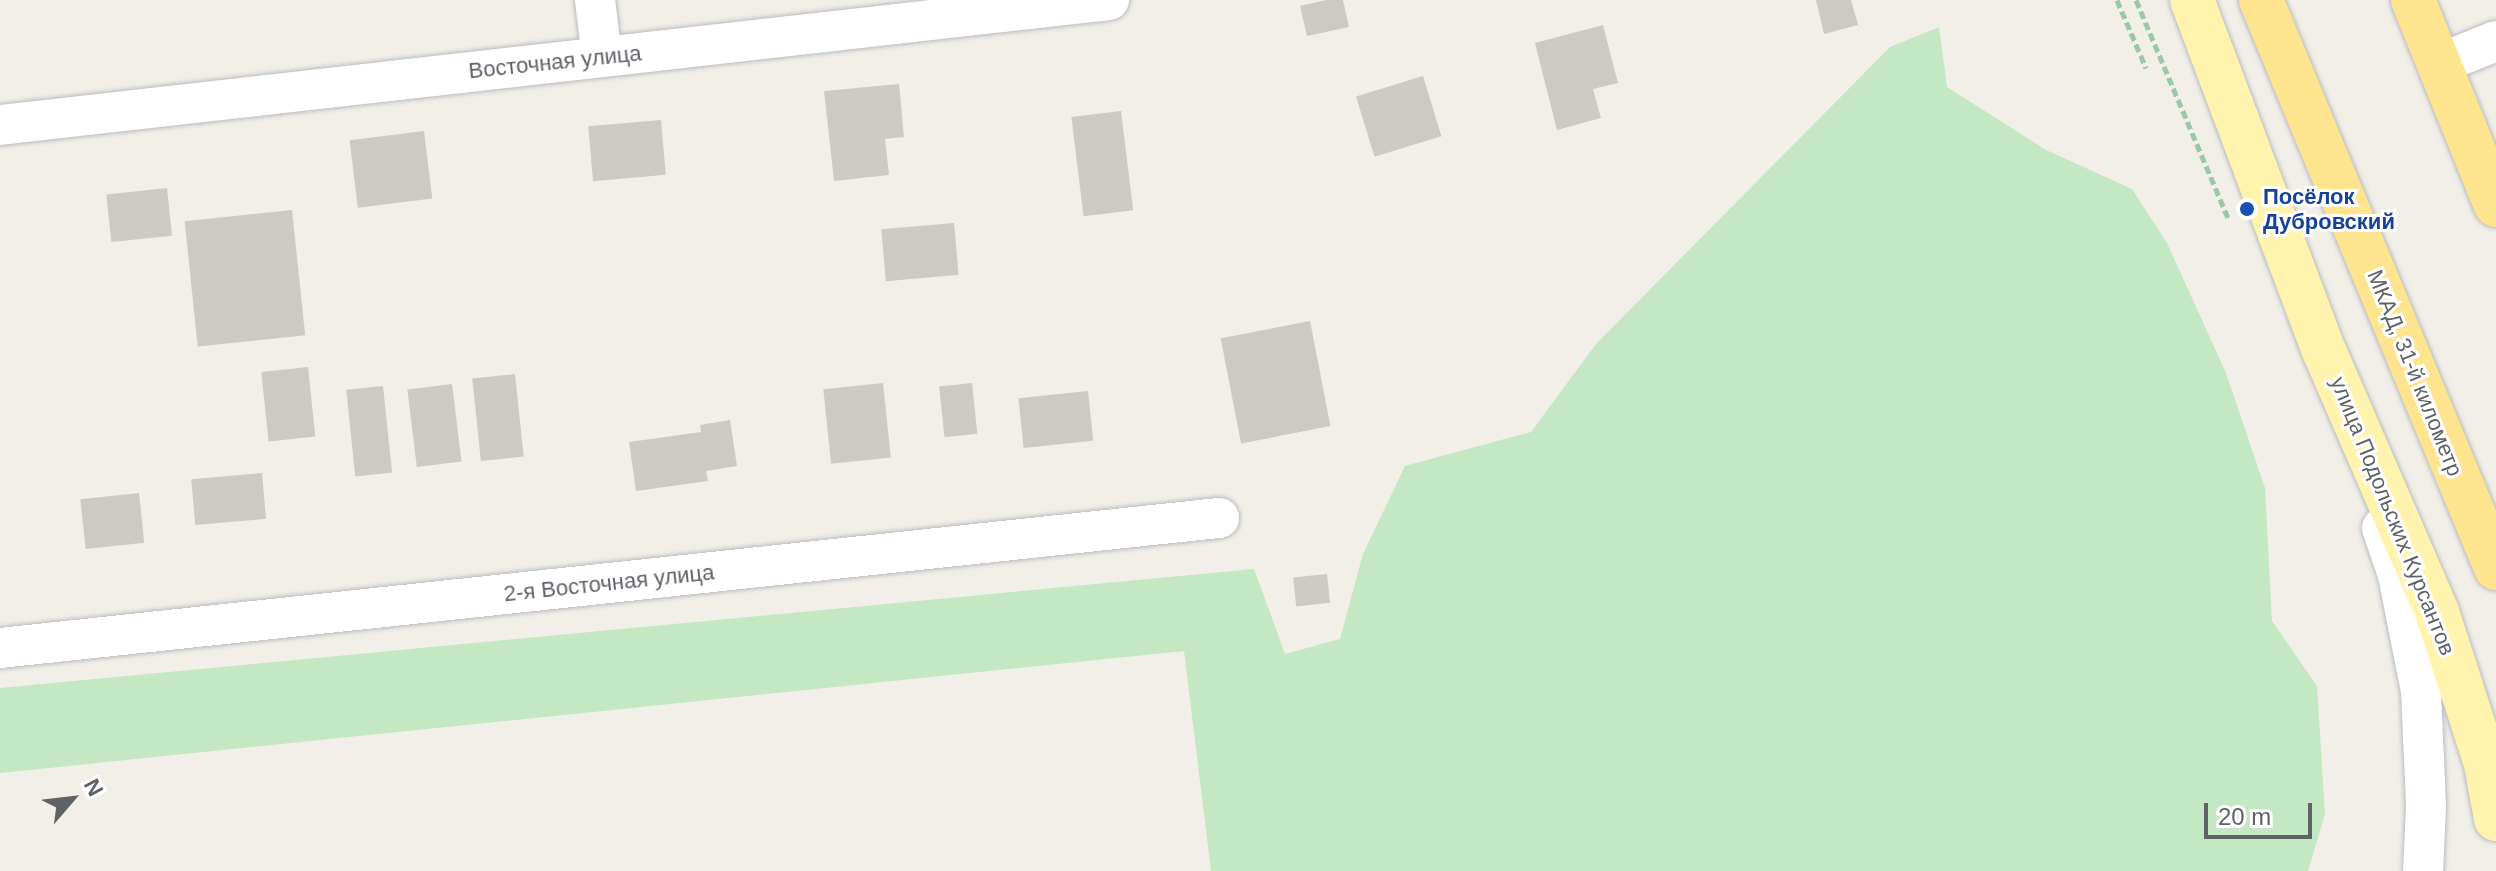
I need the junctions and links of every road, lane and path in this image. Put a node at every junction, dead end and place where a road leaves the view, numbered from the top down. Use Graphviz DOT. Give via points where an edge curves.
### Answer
graph roads {
  1 [pos="595,0"];
  2 [pos="1109,0"];
  3 [pos="2117,0"];
  4 [pos="2136,0"];
  5 [pos="2192,0"];
  6 [pos="2261,0"];
  7 [pos="2413,0"];
  8 [pos="2496,41"];
  9 [pos="602,57"];
  10 [pos="2439,64"];
  11 [pos="2146,68"];
  12 [pos="0,125"];
  13 [pos="2496,205"];
  14 [pos="2233,231"];
  15 [pos="2325,353"];
  16 [pos="1219,518"];
  17 [pos="2496,568"];
  18 [pos="0,648"];
  19 [pos="2496,819"];
  20 [pos="2423,871"];
  1 -- 9 [label="street"];
  2 -- 9 [label="street, Восточная улица"];
  3 -- 11 [label="path"];
  4 -- 14 [label="path"];
  5 -- 15 [label="main road, улица Подольских Курсантов"];
  6 -- 17 [label="highway, МКАД, 31-й километр"];
  7 -- 10 [label="highway"];
  8 -- 10 [label="street"];
  9 -- 12 [label="street, Восточная улица"];
  10 -- 13 [label="highway"];
  15 -- 19 [label="main road, улица Подольских Курсантов" via="2437,612 2486,764"];
  15 -- 20 [label="street" via="2398,575 2421,691"];
  16 -- 18 [label="street, 2-я Восточная улица"];
}
